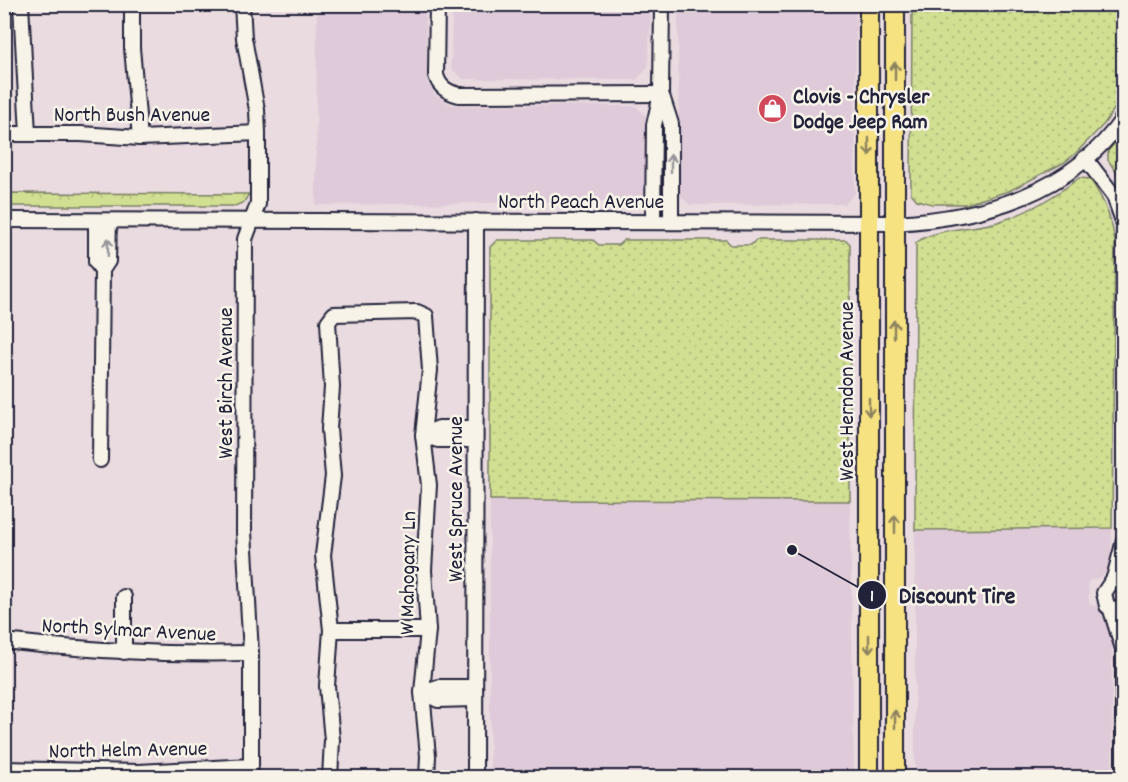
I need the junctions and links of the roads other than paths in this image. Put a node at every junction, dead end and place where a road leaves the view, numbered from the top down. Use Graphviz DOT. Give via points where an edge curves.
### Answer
graph roads {
  1 [pos="21,4"];
  2 [pos="132,4"];
  3 [pos="242,4"];
  4 [pos="437,4"];
  5 [pos="662,4"];
  6 [pos="870,4"];
  7 [pos="895,4"];
  8 [pos="661,94"];
  9 [pos="1124,117"];
  10 [pos="258,133"];
  11 [pos="4,134"];
  12 [pos="28,134"];
  13 [pos="140,138"];
  14 [pos="1085,159"];
  15 [pos="4,220"];
  16 [pos="103,221"];
  17 [pos="476,221"];
  18 [pos="251,222"];
  19 [pos="653,222"];
  20 [pos="671,222"];
  21 [pos="869,222"];
  22 [pos="894,222"];
  23 [pos="1124,224"];
  24 [pos="476,434"];
  25 [pos="423,435"];
  26 [pos="100,460"];
  27 [pos="1124,540"];
  28 [pos="1119,577"];
  29 [pos="124,597"];
  30 [pos="1118,612"];
  31 [pos="331,630"];
  32 [pos="428,630"];
  33 [pos="4,641"];
  34 [pos="1123,647"];
  35 [pos="124,652"];
  36 [pos="251,653"];
  37 [pos="422,692"];
  38 [pos="474,693"];
  39 [pos="251,766"];
  40 [pos="4,769"];
  41 [pos="107,775"];
  42 [pos="330,777"];
  43 [pos="427,777"];
  44 [pos="475,777"];
  45 [pos="868,777"];
  46 [pos="895,777"];
  47 [pos="1123,777"];
  1 -- 12 [label="street"];
  2 -- 13 [label="street"];
  3 -- 10 [label="street, West Birch Avenue"];
  4 -- 8 [label="street" via="436,75 442,88 459,95"];
  5 -- 8 [label="street"];
  6 -- 21 [label="main road, West Herndon Avenue, one-way"];
  22 -- 7 [label="main road, one-way"];
  8 -- 19 [label="street" via="654,125"];
  20 -- 8 [label="street, one-way" via="671,124"];
  9 -- 14 [label="street, North Peach Avenue"];
  10 -- 13 [label="street, North Bush Avenue"];
  10 -- 18 [label="street, West Birch Avenue" via="258,204"];
  11 -- 12 [label="street, North Bush Avenue"];
  12 -- 13 [label="street, North Bush Avenue"];
  14 -- 22 [label="street, North Peach Avenue" via="1050,185 1009,204 953,218"];
  14 -- 23 [label="street" via="1114,196"];
  15 -- 16 [label="street, North Peach Avenue"];
  16 -- 18 [label="street, North Peach Avenue"];
  16 -- 26 [label="street" via="108,261 102,270"];
  17 -- 18 [label="street, North Peach Avenue"];
  17 -- 19 [label="street, North Peach Avenue"];
  17 -- 24 [label="street, West Spruce Avenue"];
  18 -- 36 [label="street, West Birch Avenue" via="245,238 244,520"];
  19 -- 20 [label="street, North Peach Avenue"];
  20 -- 21 [label="street, North Peach Avenue"];
  21 -- 22 [label="street, North Peach Avenue"];
  21 -- 45 [label="main road, West Herndon Avenue, one-way"];
  46 -- 22 [label="main road, one-way"];
  24 -- 25 [label="street" via="439,428"];
  24 -- 38 [label="street, West Spruce Avenue"];
  25 -- 31 [label="street, W Mahogany Ln" via="430,370 426,316 417,312 334,314 328,322 333,476 323,555"];
  25 -- 32 [label="street, W Mahogany Ln" via="429,485 424,570"];
  27 -- 28 [label="street"];
  28 -- 30 [label="street" via="1104,593 1107,606"];
  29 -- 35 [label="street"];
  30 -- 34 [label="street"];
  31 -- 32 [label="street"];
  31 -- 42 [label="street" via="327,686 332,740"];
  32 -- 37 [label="street, W Mahogany Ln"];
  33 -- 35 [label="street, North Sylmar Avenue"];
  34 -- 47 [label="street"];
  35 -- 36 [label="street, North Sylmar Avenue"];
  36 -- 39 [label="street, West Birch Avenue"];
  37 -- 38 [label="street" via="438,687"];
  37 -- 43 [label="street, W Mahogany Ln"];
  38 -- 44 [label="street, West Spruce Avenue"];
  39 -- 41 [label="street, North Helm Avenue"];
  40 -- 41 [label="street, North Helm Avenue"];
}
